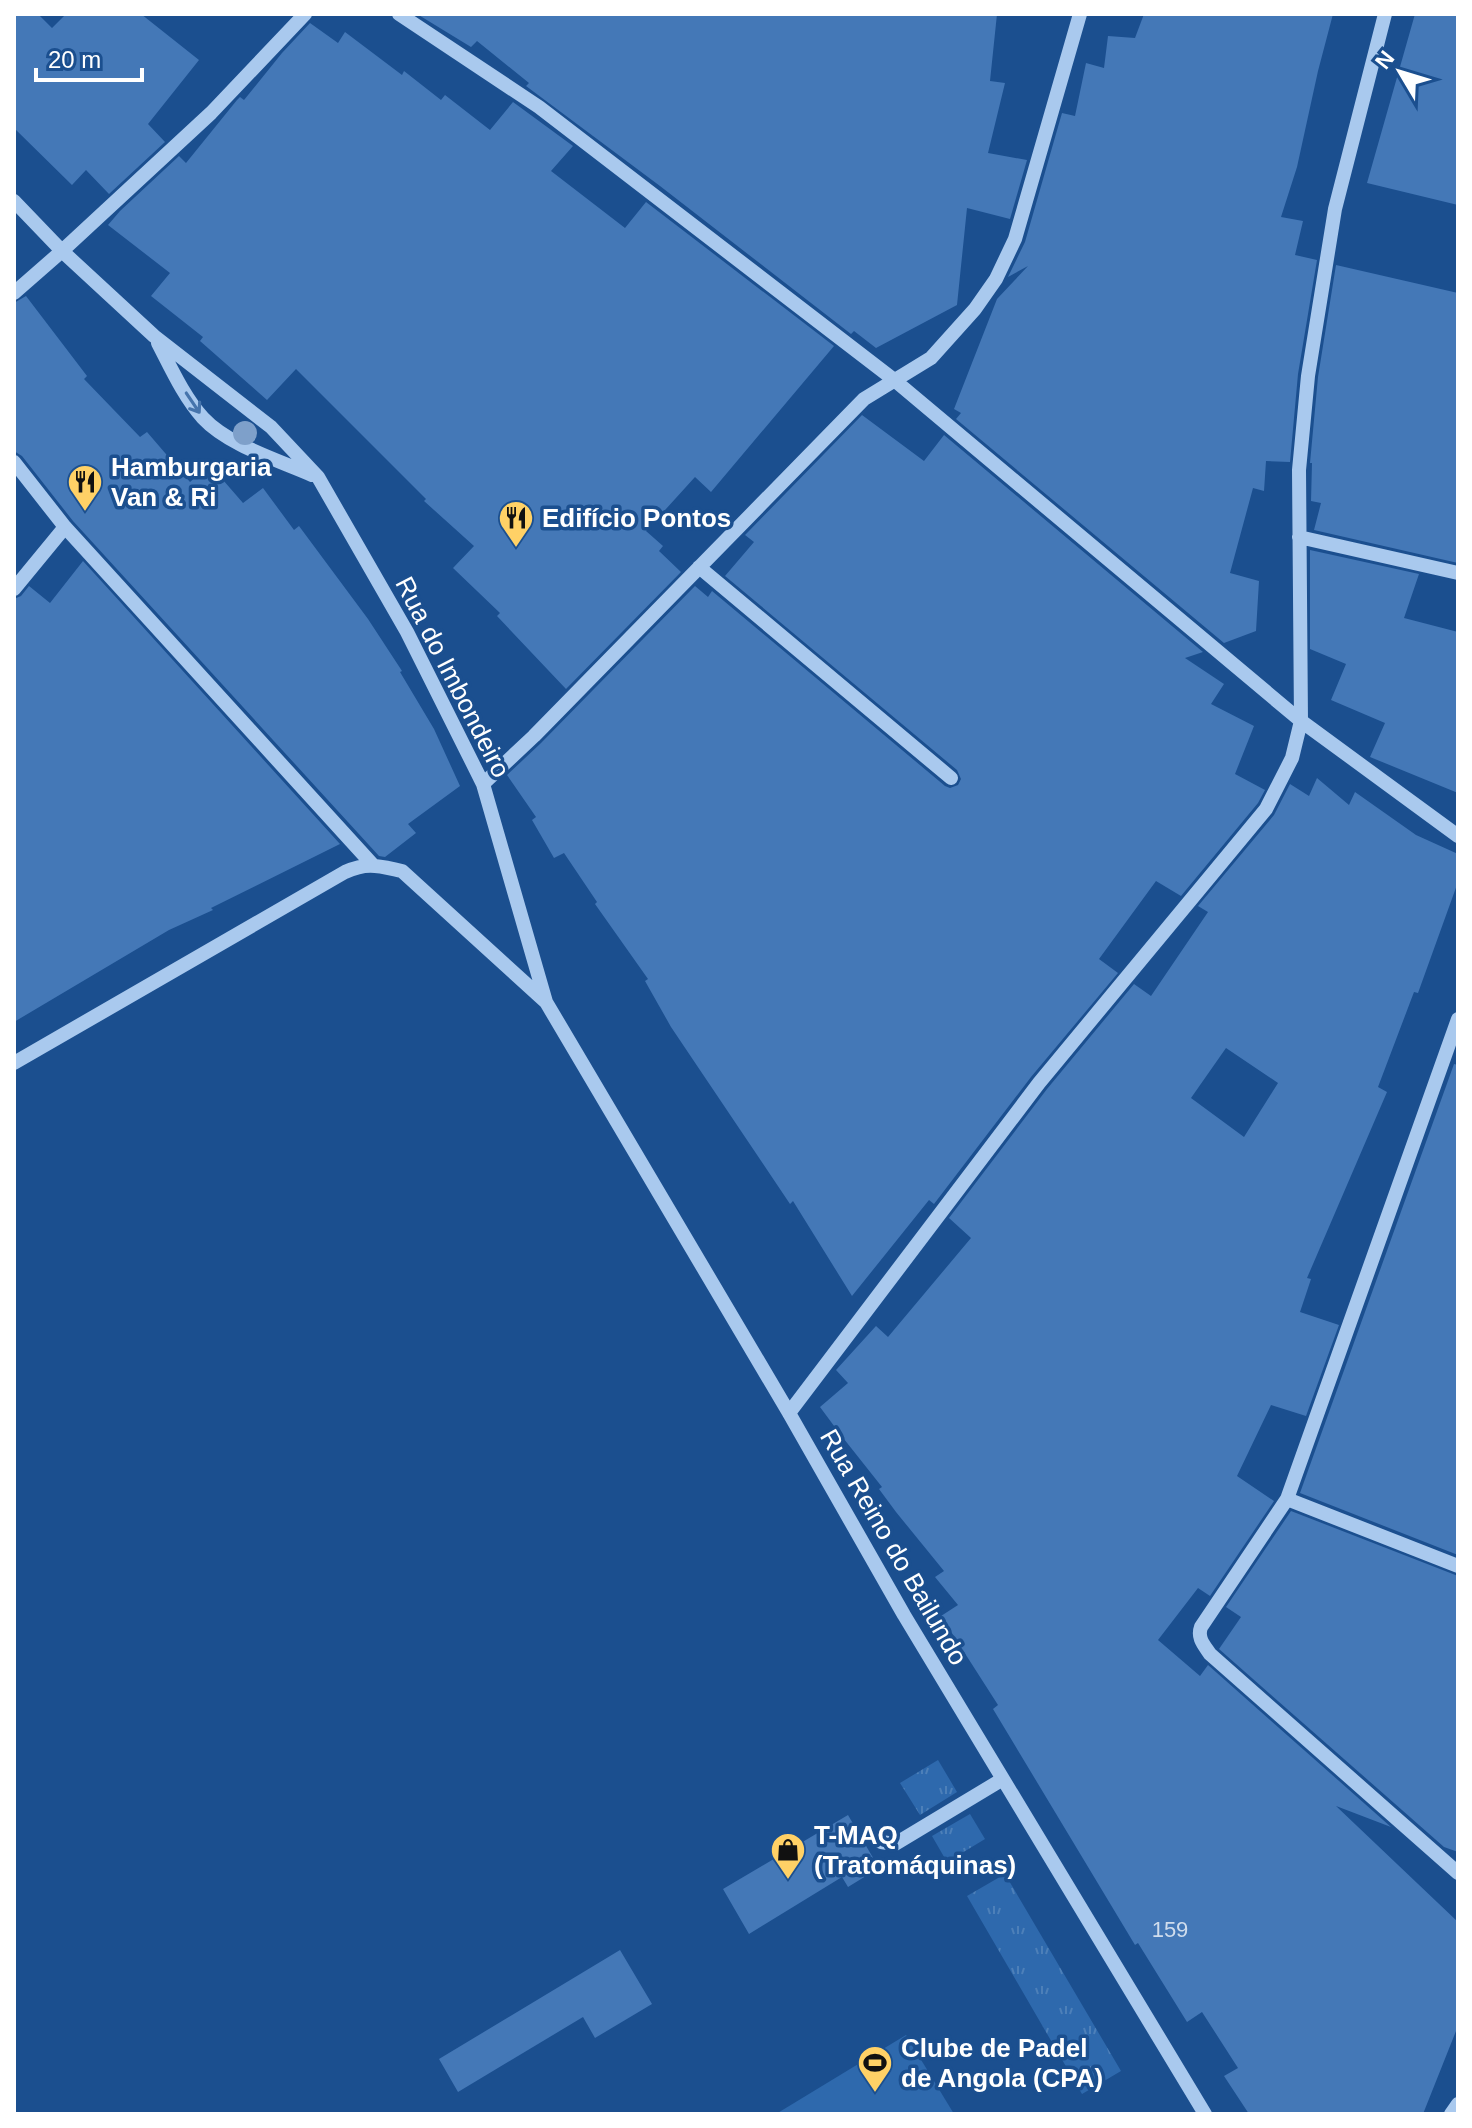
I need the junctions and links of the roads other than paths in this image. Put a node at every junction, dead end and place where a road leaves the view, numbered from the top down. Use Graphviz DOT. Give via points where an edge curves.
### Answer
graph roads {
  1 [pos="305,14"];
  2 [pos="399,14"];
  3 [pos="1080,14"];
  4 [pos="1385,14"];
  5 [pos="14,201"];
  6 [pos="62,251"];
  7 [pos="14,293"];
  8 [pos="154,336"];
  9 [pos="893,379"];
  10 [pos="14,462"];
  11 [pos="318,477"];
  12 [pos="65,527"];
  13 [pos="1299,537"];
  14 [pos="699,567"];
  15 [pos="1458,573"];
  16 [pos="14,589"];
  17 [pos="1301,721"];
  18 [pos="951,778"];
  19 [pos="483,784"];
  20 [pos="1458,836"];
  21 [pos="372,864"];
  22 [pos="546,1002"];
  23 [pos="1458,1019"];
  24 [pos="14,1063"];
  25 [pos="789,1413"];
  26 [pos="1287,1499"];
  27 [pos="1458,1566"];
  28 [pos="1003,1779"];
  29 [pos="881,1842"];
  30 [pos="1458,1873"];
  31 [pos="1458,2104"];
  32 [pos="1205,2114"];
  33 [pos="1451,2114"];
  1 -- 6 [label="street" via="211,113"];
  2 -- 9 [label="street" via="539,107"];
  3 -- 9 [label="street" via="1015,239 996,279 931,358"];
  4 -- 13 [label="street" via="1335,209 1321,292 1299,470"];
  5 -- 6 [label="street"];
  6 -- 7 [label="street"];
  6 -- 8 [label="street"];
  8 -- 11 [label="street, Rua do Imbondeiro" via="271,427"];
  8 -- 11 [label="street, one-way" via="202,417 222,434"];
  9 -- 14 [label="street" via="864,399"];
  9 -- 17 [label="street"];
  10 -- 12 [label="street"];
  11 -- 19 [label="street, Rua do Imbondeiro" via="407,632"];
  12 -- 16 [label="street"];
  12 -- 21 [label="street"];
  13 -- 15 [label="street"];
  13 -- 17 [label="street"];
  14 -- 18 [label="street"];
  14 -- 19 [label="street"];
  17 -- 20 [label="street"];
  17 -- 25 [label="street" via="1292,758 1266,809 1039,1083"];
  19 -- 22 [label="street, Rua do Imbondeiro"];
  21 -- 22 [label="street" via="402,871"];
  21 -- 24 [label="street" via="345,872"];
  22 -- 25 [label="street, Rua Reino do Bailundo"];
  23 -- 26 [label="street"];
  25 -- 28 [label="street, Rua Reino do Bailundo"];
  26 -- 27 [label="street"];
  26 -- 30 [label="street" via="1201,1627 1202,1642"];
  28 -- 29 [label="street" via="895,1844"];
  28 -- 32 [label="street, Rua Reino do Bailundo"];
  31 -- 33 [label="street"];
}
